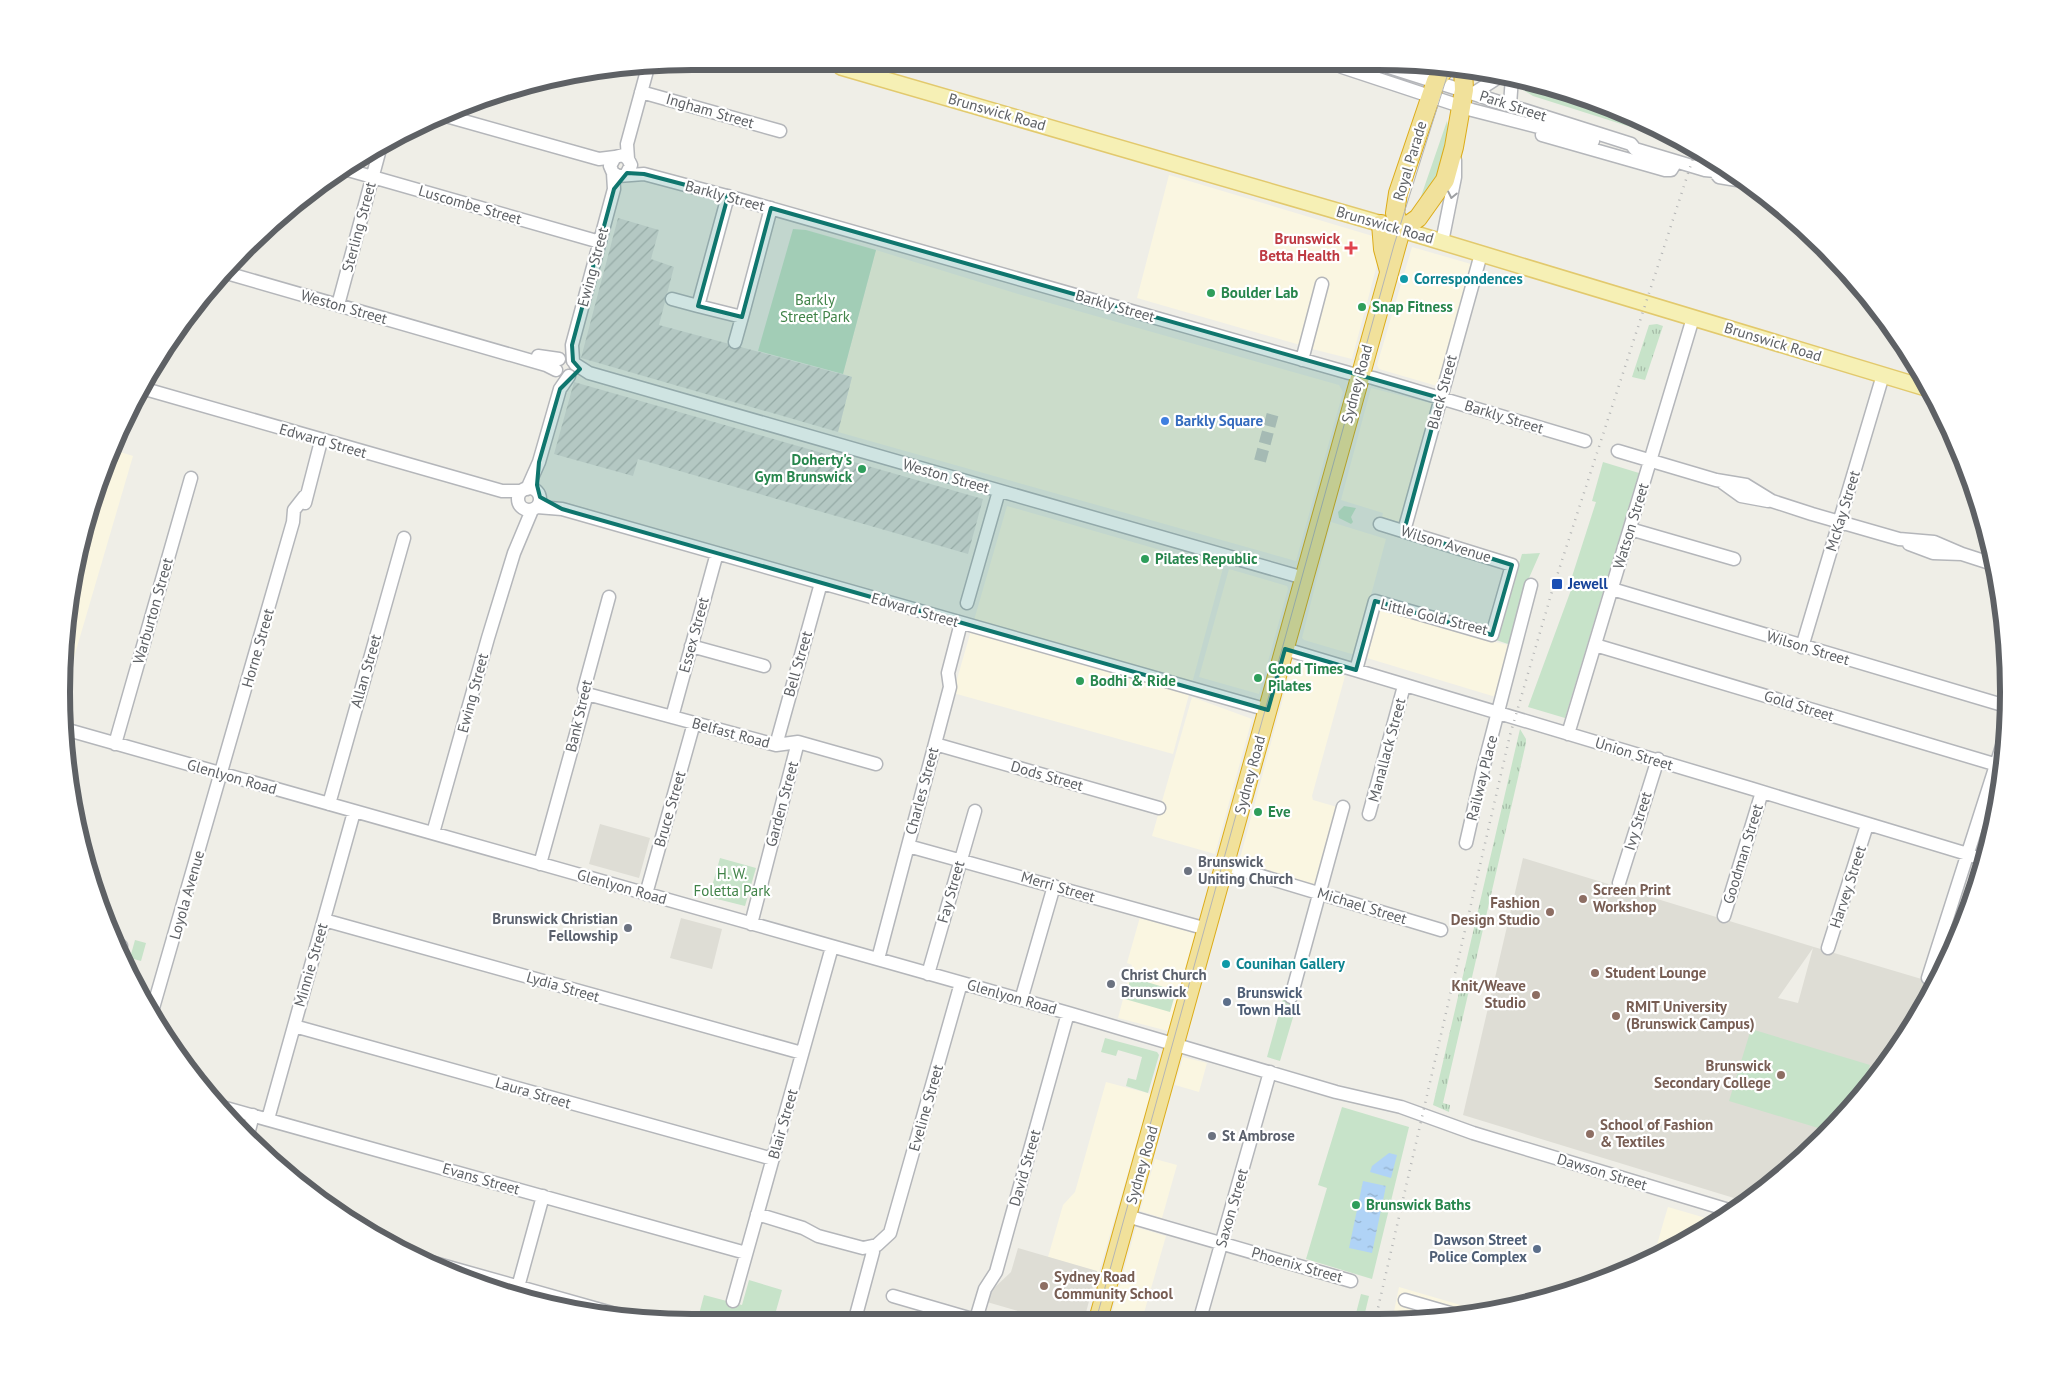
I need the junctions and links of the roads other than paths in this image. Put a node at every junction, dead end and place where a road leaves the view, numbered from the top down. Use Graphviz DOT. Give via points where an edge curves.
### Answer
graph roads {
  1 [pos="851,70"];
  2 [pos="1359,70"];
  3 [pos="647,71"];
  4 [pos="1405,71"];
  5 [pos="1465,76"];
  6 [pos="1473,77"];
  7 [pos="1436,78"];
  8 [pos="1493,81"];
  9 [pos="1510,85"];
  10 [pos="641,92"];
  11 [pos="1467,97"];
  12 [pos="1510,105"];
  13 [pos="452,118"];
  14 [pos="1533,125"];
  15 [pos="780,131"];
  16 [pos="1454,147"];
  17 [pos="1635,149"];
  18 [pos="378,155"];
  19 [pos="1676,162"];
  20 [pos="621,165"];
  21 [pos="352,171"];
  22 [pos="1718,171"];
  23 [pos="1721,172"];
  24 [pos="372,177"];
  25 [pos="1729,179"];
  26 [pos="728,196"];
  27 [pos="772,208"];
  28 [pos="1381,224"];
  29 [pos="1401,230"];
  30 [pos="600,242"];
  31 [pos="1442,242"];
  32 [pos="1481,254"];
  33 [pos="235,270"];
  34 [pos="1390,271"];
  35 [pos="233,273"];
  36 [pos="240,273"];
  37 [pos="1322,284"];
  38 [pos="672,299"];
  39 [pos="339,301"];
  40 [pos="698,306"];
  41 [pos="742,317"];
  42 [pos="1693,318"];
  43 [pos="735,342"];
  44 [pos="1302,360"];
  45 [pos="566,367"];
  46 [pos="1360,375"];
  47 [pos="1883,375"];
  48 [pos="1920,386"];
  49 [pos="148,390"];
  50 [pos="1440,398"];
  51 [pos="321,440"];
  52 [pos="1585,441"];
  53 [pos="1618,451"];
  54 [pos="1650,462"];
  55 [pos="191,478"];
  56 [pos="999,491"];
  57 [pos="529,499"];
  58 [pos="1840,522"];
  59 [pos="1380,524"];
  60 [pos="1630,529"];
  61 [pos="1404,531"];
  62 [pos="404,538"];
  63 [pos="717,553"];
  64 [pos="1734,559"];
  65 [pos="1986,562"];
  66 [pos="1512,565"];
  67 [pos="1304,578"];
  68 [pos="821,583"];
  69 [pos="1532,585"];
  70 [pos="1612,589"];
  71 [pos="609,598"];
  72 [pos="967,603"];
  73 [pos="961,623"];
  74 [pos="1595,645"];
  75 [pos="691,646"];
  76 [pos="1802,647"];
  77 [pos="1285,650"];
  78 [pos="764,666"];
  79 [pos="1356,670"];
  80 [pos="1404,686"];
  81 [pos="587,694"];
  82 [pos="2000,704"];
  83 [pos="1268,710"];
  84 [pos="1498,713"];
  85 [pos="672,717"];
  86 [pos="694,723"];
  87 [pos="71,731"];
  88 [pos="1568,734"];
  89 [pos="798,742"];
  90 [pos="115,744"];
  91 [pos="935,744"];
  92 [pos="776,746"];
  93 [pos="1658,759"];
  94 [pos="876,764"];
  95 [pos="1996,765"];
  96 [pos="220,774"];
  97 [pos="1992,788"];
  98 [pos="1762,792"];
  99 [pos="329,804"];
  100 [pos="1343,807"];
  101 [pos="1159,808"];
  102 [pos="974,811"];
  103 [pos="354,812"];
  104 [pos="1369,814"];
  105 [pos="1867,825"];
  106 [pos="433,833"];
  107 [pos="1466,843"];
  108 [pos="908,846"];
  109 [pos="1969,855"];
  110 [pos="1978,857"];
  111 [pos="960,860"];
  112 [pos="540,864"];
  113 [pos="1225,865"];
  114 [pos="1619,883"];
  115 [pos="1054,886"];
  116 [pos="1318,892"];
  117 [pos="646,894"];
  118 [pos="1724,916"];
  119 [pos="324,920"];
  120 [pos="751,924"];
  121 [pos="1208,929"];
  122 [pos="1441,930"];
  123 [pos="832,947"];
  124 [pos="1828,948"];
  125 [pos="878,960"];
  126 [pos="928,974"];
  127 [pos="1928,978"];
  128 [pos="961,983"];
  129 [pos="1290,997"];
  130 [pos="1021,1000"];
  131 [pos="154,1005"];
  132 [pos="1068,1013"];
  133 [pos="294,1026"];
  134 [pos="1176,1044"];
  135 [pos="802,1053"];
  136 [pos="1270,1072"];
  137 [pos="231,1109"];
  138 [pos="253,1115"];
  139 [pos="268,1119"];
  140 [pos="249,1129"];
  141 [pos="772,1159"];
  142 [pos="543,1196"];
  143 [pos="1724,1209"];
  144 [pos="757,1214"];
  145 [pos="1127,1216"];
  146 [pos="1222,1243"];
  147 [pos="871,1247"];
  148 [pos="746,1253"];
  149 [pos="492,1281"];
  150 [pos="1351,1281"];
  151 [pos="518,1287"];
  152 [pos="544,1296"];
  153 [pos="893,1296"];
  154 [pos="1405,1300"];
  155 [pos="733,1301"];
  156 [pos="1442,1311"];
  157 [pos="856,1314"];
  158 [pos="955,1314"];
  159 [pos="978,1314"];
  160 [pos="1100,1314"];
  161 [pos="1201,1314"];
  1 -- 28 [label="main road, Brunswick Road"];
  2 -- 7 [label="street, Park Street" via="1410,88"];
  3 -- 10 [label="street"];
  4 -- 7 [label="street, Park Street"];
  5 -- 11 [label="highway, Royal Parade"];
  6 -- 11 [label="highway, Royal Parade"];
  7 -- 11 [label="street, Park Street"];
  7 -- 11 [label="street, Park Street"];
  7 -- 29 [label="highway, Royal Parade" via="1398,194 1395,213"];
  8 -- 11 [label="street"];
  9 -- 12 [label="street"];
  10 -- 15 [label="street, Ingham Street"];
  10 -- 20 [label="street"];
  11 -- 12 [label="street, Park Street"];
  11 -- 14 [label="street, Park Street"];
  11 -- 16 [label="highway, Royal Parade"];
  12 -- 17 [label="street, Park Street" via="1631,144"];
  13 -- 20 [label="street"];
  14 -- 17 [label="street, Park Street" via="1626,150"];
  14 -- 19 [label="street, Park Street" via="1532,132 1665,170 1671,170"];
  16 -- 29 [label="highway, Royal Parade" via="1439,190 1417,220"];
  16 -- 31 [label="street, Royal Parade, one-way" via="1455,177"];
  17 -- 19 [label="street, Park Street"];
  18 -- 24 [label="street, Sterling Street"];
  19 -- 22 [label="street, Park Street"];
  20 -- 26 [label="street, Barkly Street"];
  20 -- 30 [label="street, Ewing Street"];
  21 -- 24 [label="street, Luscombe Street"];
  23 -- 25 [label="street, Park Street" via="1719,177"];
  24 -- 30 [label="street, Luscombe Street"];
  24 -- 39 [label="street, Sterling Street"];
  26 -- 27 [label="street, Barkly Street"];
  26 -- 40 [label="street"];
  27 -- 41 [label="street"];
  27 -- 44 [label="street, Barkly Street"];
  28 -- 29 [label="main road, Brunswick Road"];
  28 -- 34 [label="highway" via="1383,249"];
  29 -- 31 [label="main road, Brunswick Road"];
  29 -- 34 [label="highway, Sydney Road"];
  30 -- 45 [label="street, Ewing Street"];
  31 -- 32 [label="main road, Brunswick Road"];
  32 -- 42 [label="main road, Brunswick Road"];
  32 -- 50 [label="street, Black Street"];
  33 -- 36 [label="street, Weston Street"];
  34 -- 46 [label="highway, Sydney Road"];
  35 -- 36 [label="street, Weston Street"];
  36 -- 39 [label="street, Weston Street"];
  37 -- 44 [label="street"];
  38 -- 40 [label="street"];
  39 -- 45 [label="street, Weston Street"];
  40 -- 41 [label="street"];
  41 -- 43 [label="street"];
  42 -- 47 [label="main road, Brunswick Road"];
  42 -- 54 [label="street, Watson Street"];
  44 -- 46 [label="street, Barkly Street"];
  45 -- 56 [label="street, Weston Street"];
  45 -- 57 [label="street, Ewing Street"];
  46 -- 50 [label="street, Barkly Street"];
  46 -- 67 [label="highway, Sydney Road"];
  47 -- 48 [label="main road, Brunswick Road"];
  47 -- 58 [label="street, McKay Street"];
  49 -- 51 [label="street, Edward Street"];
  50 -- 52 [label="street, Barkly Street"];
  50 -- 61 [label="street, Black Street"];
  51 -- 57 [label="street, Edward Street"];
  51 -- 96 [label="street, Horne Street" via="305,496 294,510"];
  53 -- 54 [label="street"];
  54 -- 58 [label="street" via="1750,486 1772,501"];
  54 -- 60 [label="street, Watson Street"];
  55 -- 90 [label="street, Warburton Street"];
  56 -- 67 [label="street, Weston Street"];
  56 -- 72 [label="street"];
  57 -- 63 [label="street, Edward Street"];
  57 -- 106 [label="street, Ewing Street"];
  58 -- 65 [label="street" via="1899,539 1933,553 1962,554"];
  58 -- 76 [label="street, McKay Street"];
  59 -- 61 [label="street, Wilson Avenue"];
  60 -- 64 [label="street"];
  60 -- 70 [label="street, Watson Street"];
  61 -- 66 [label="street, Wilson Avenue"];
  62 -- 99 [label="street, Allan Street"];
  63 -- 68 [label="street, Edward Street"];
  63 -- 75 [label="street, Essex Street"];
  66 -- 79 [label="street, Little Gold Street" via="1492,635 1375,601"];
  67 -- 77 [label="highway, Sydney Road"];
  68 -- 73 [label="street, Edward Street"];
  68 -- 92 [label="street, Bell Street"];
  69 -- 84 [label="street, Railway Place"];
  70 -- 74 [label="street, Watson Street"];
  70 -- 76 [label="street, Wilson Street"];
  71 -- 81 [label="street, Bank Street" via="584,690"];
  73 -- 83 [label="street, Edward Street"];
  73 -- 91 [label="street, Charles Street" via="948,673 950,687"];
  74 -- 88 [label="street, Watson Street"];
  74 -- 95 [label="street, Gold Street"];
  75 -- 78 [label="street"];
  75 -- 85 [label="street, Essex Street"];
  76 -- 82 [label="street, Wilson Street"];
  77 -- 79 [label="street, Union Street"];
  77 -- 83 [label="highway, Sydney Road"];
  79 -- 80 [label="street, Union Street"];
  80 -- 84 [label="street, Union Street"];
  80 -- 104 [label="street, Manallack Street"];
  81 -- 85 [label="street, Belfast Road"];
  81 -- 112 [label="street, Bank Street"];
  83 -- 113 [label="highway, Sydney Road"];
  84 -- 88 [label="street, Union Street"];
  84 -- 107 [label="street, Railway Place"];
  85 -- 86 [label="street, Belfast Road"];
  86 -- 92 [label="street, Belfast Road"];
  86 -- 117 [label="street, Bruce Street"];
  87 -- 90 [label="street, Glenlyon Road"];
  88 -- 93 [label="street, Union Street"];
  89 -- 92 [label="street, Belfast Road"];
  89 -- 94 [label="street, Belfast Road"];
  89 -- 120 [label="street, Garden Street"];
  90 -- 96 [label="street, Glenlyon Road"];
  91 -- 101 [label="street, Dods Street"];
  91 -- 108 [label="street, Charles Street"];
  93 -- 98 [label="street, Union Street"];
  93 -- 114 [label="street, Ivy Street"];
  96 -- 99 [label="street, Glenlyon Road"];
  96 -- 131 [label="street, Loyola Avenue"];
  97 -- 109 [label="street"];
  98 -- 105 [label="street, Union Street"];
  98 -- 118 [label="street, Goodman Street"];
  99 -- 103 [label="street, Glenlyon Road"];
  100 -- 116 [label="street"];
  102 -- 111 [label="street, Fay Street"];
  103 -- 106 [label="street, Glenlyon Road"];
  103 -- 119 [label="street, Minnie Street"];
  105 -- 109 [label="street, Union Street"];
  105 -- 124 [label="street, Harvey Street"];
  106 -- 112 [label="street, Glenlyon Road"];
  108 -- 111 [label="street, Merri Street"];
  108 -- 125 [label="street, Charles Street"];
  109 -- 110 [label="street, Union Street"];
  109 -- 127 [label="street"];
  111 -- 115 [label="street, Merri Street"];
  111 -- 126 [label="street, Fay Street"];
  112 -- 117 [label="street, Glenlyon Road"];
  113 -- 116 [label="street, Michael Street"];
  113 -- 121 [label="highway, Sydney Road"];
  115 -- 121 [label="street, Merri Street"];
  115 -- 130 [label="street"];
  116 -- 122 [label="street, Michael Street"];
  116 -- 129 [label="street"];
  117 -- 120 [label="street, Glenlyon Road"];
  119 -- 133 [label="street, Minnie Street"];
  119 -- 135 [label="street, Lydia Street"];
  120 -- 123 [label="street, Glenlyon Road"];
  121 -- 134 [label="highway, Sydney Road"];
  123 -- 125 [label="street, Glenlyon Road"];
  123 -- 135 [label="street, Blair Street"];
  125 -- 126 [label="street, Glenlyon Road"];
  126 -- 128 [label="street, Glenlyon Road"];
  128 -- 130 [label="street, Glenlyon Road"];
  128 -- 147 [label="street, Eveline Street" via="890,1233"];
  130 -- 132 [label="street, Glenlyon Road"];
  132 -- 134 [label="street, Glenlyon Road"];
  132 -- 159 [label="street, David Street" via="996,1272 985,1289"];
  133 -- 139 [label="street, Minnie Street"];
  133 -- 141 [label="street, Laura Street"];
  134 -- 136 [label="street, Dawson Street"];
  134 -- 145 [label="highway, Sydney Road"];
  135 -- 141 [label="street, Blair Street"];
  136 -- 143 [label="street, Dawson Street" via="1411,1118 1473,1133"];
  136 -- 146 [label="street, Saxon Street"];
  137 -- 138 [label="street, Evans Street"];
  138 -- 139 [label="street, Evans Street"];
  138 -- 140 [label="street"];
  139 -- 142 [label="street, Evans Street"];
  141 -- 144 [label="street, Blair Street"];
  142 -- 148 [label="street, Evans Street"];
  142 -- 151 [label="street"];
  144 -- 147 [label="street" via="818,1236 863,1248"];
  144 -- 148 [label="street, Blair Street"];
  145 -- 146 [label="street, Phoenix Street"];
  145 -- 160 [label="highway, Sydney Road"];
  146 -- 150 [label="street, Phoenix Street"];
  146 -- 161 [label="street, Saxon Street"];
  147 -- 157 [label="street" via="873,1252"];
  148 -- 155 [label="street, Blair Street"];
  149 -- 151 [label="street"];
  151 -- 152 [label="street"];
  153 -- 158 [label="street"];
  154 -- 156 [label="street"];
}
